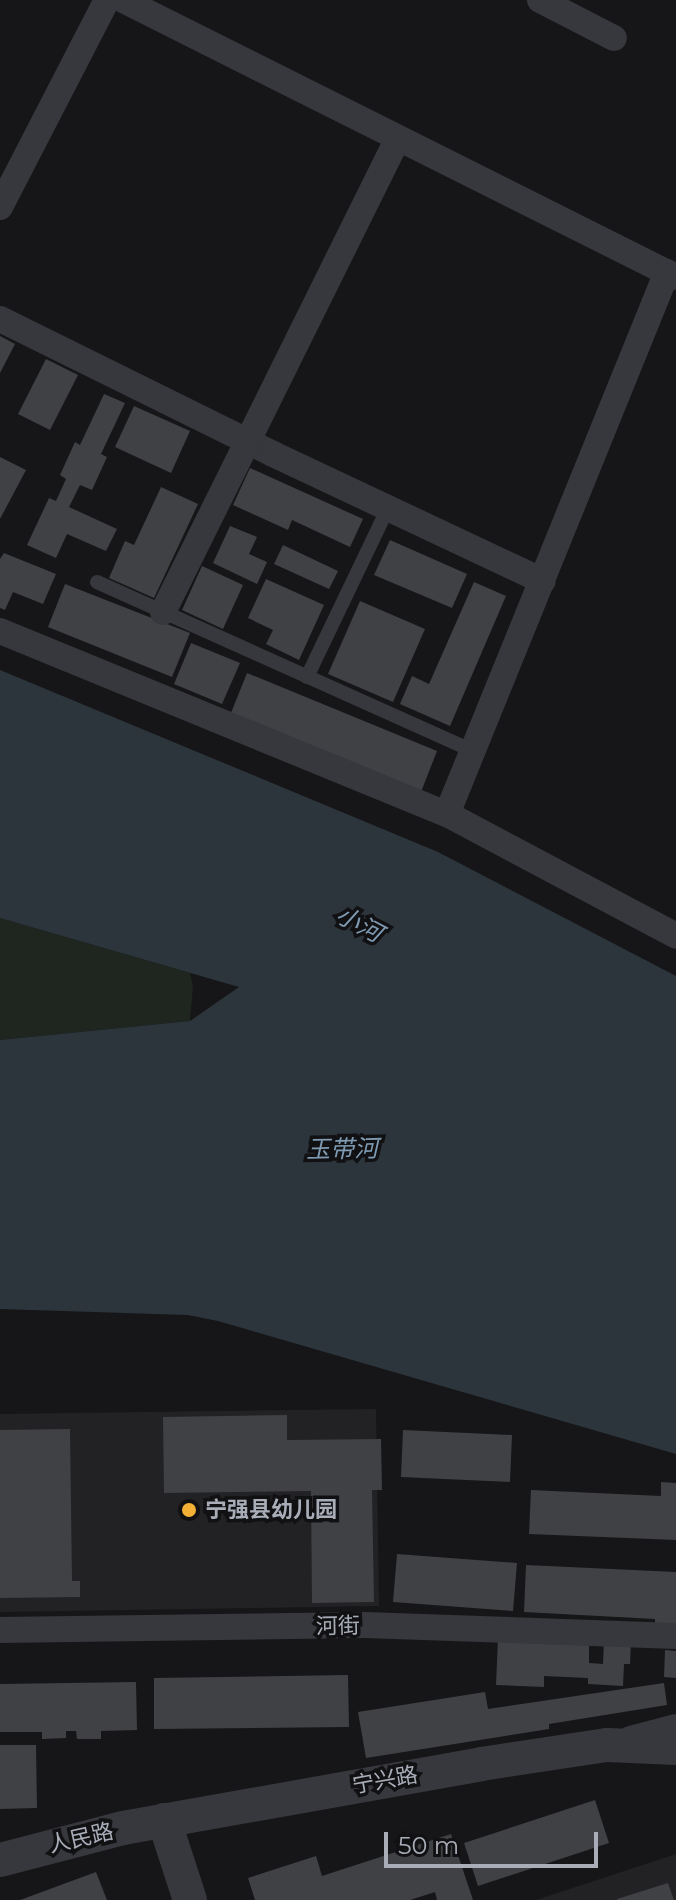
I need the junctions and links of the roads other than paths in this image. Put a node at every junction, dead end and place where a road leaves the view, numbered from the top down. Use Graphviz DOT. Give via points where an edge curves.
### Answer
graph roads {
  1 [pos="107,0"];
  2 [pos="123,0"];
  3 [pos="540,0"];
  4 [pos="614,38"];
  5 [pos="398,138"];
  6 [pos="0,207"];
  7 [pos="671,275"];
  8 [pos="0,319"];
  9 [pos="248,442"];
  10 [pos="388,508"];
  11 [pos="543,581"];
  12 [pos="97,582"];
  13 [pos="163,612"];
  14 [pos="0,631"];
  15 [pos="307,677"];
  16 [pos="473,751"];
  17 [pos="447,814"];
  18 [pos="676,936"];
  19 [pos="0,1630"];
  20 [pos="676,1636"];
  21 [pos="676,1727"];
  22 [pos="607,1745"];
  23 [pos="676,1748"];
  24 [pos="164,1820"];
  25 [pos="0,1860"];
  26 [pos="190,1900"];
  1 -- 6 [label="street"];
  2 -- 5 [label="street"];
  3 -- 4 [label="street"];
  5 -- 7 [label="street"];
  5 -- 9 [label="street"];
  7 -- 11 [label="street"];
  8 -- 9 [label="street"];
  9 -- 10 [label="street"];
  9 -- 13 [label="street"];
  10 -- 11 [label="street"];
  10 -- 15 [label="lane"];
  11 -- 16 [label="street"];
  12 -- 13 [label="lane"];
  13 -- 15 [label="lane"];
  14 -- 17 [label="street"];
  15 -- 16 [label="lane"];
  16 -- 17 [label="street"];
  17 -- 18 [label="street"];
  19 -- 20 [label="street, 河街" via="364,1625"];
  21 -- 22 [label="street"];
  22 -- 23 [label="street, 宁兴路"];
  22 -- 24 [label="street, 宁兴路"];
  24 -- 25 [label="street, 人民路"];
  24 -- 26 [label="street"];
}
